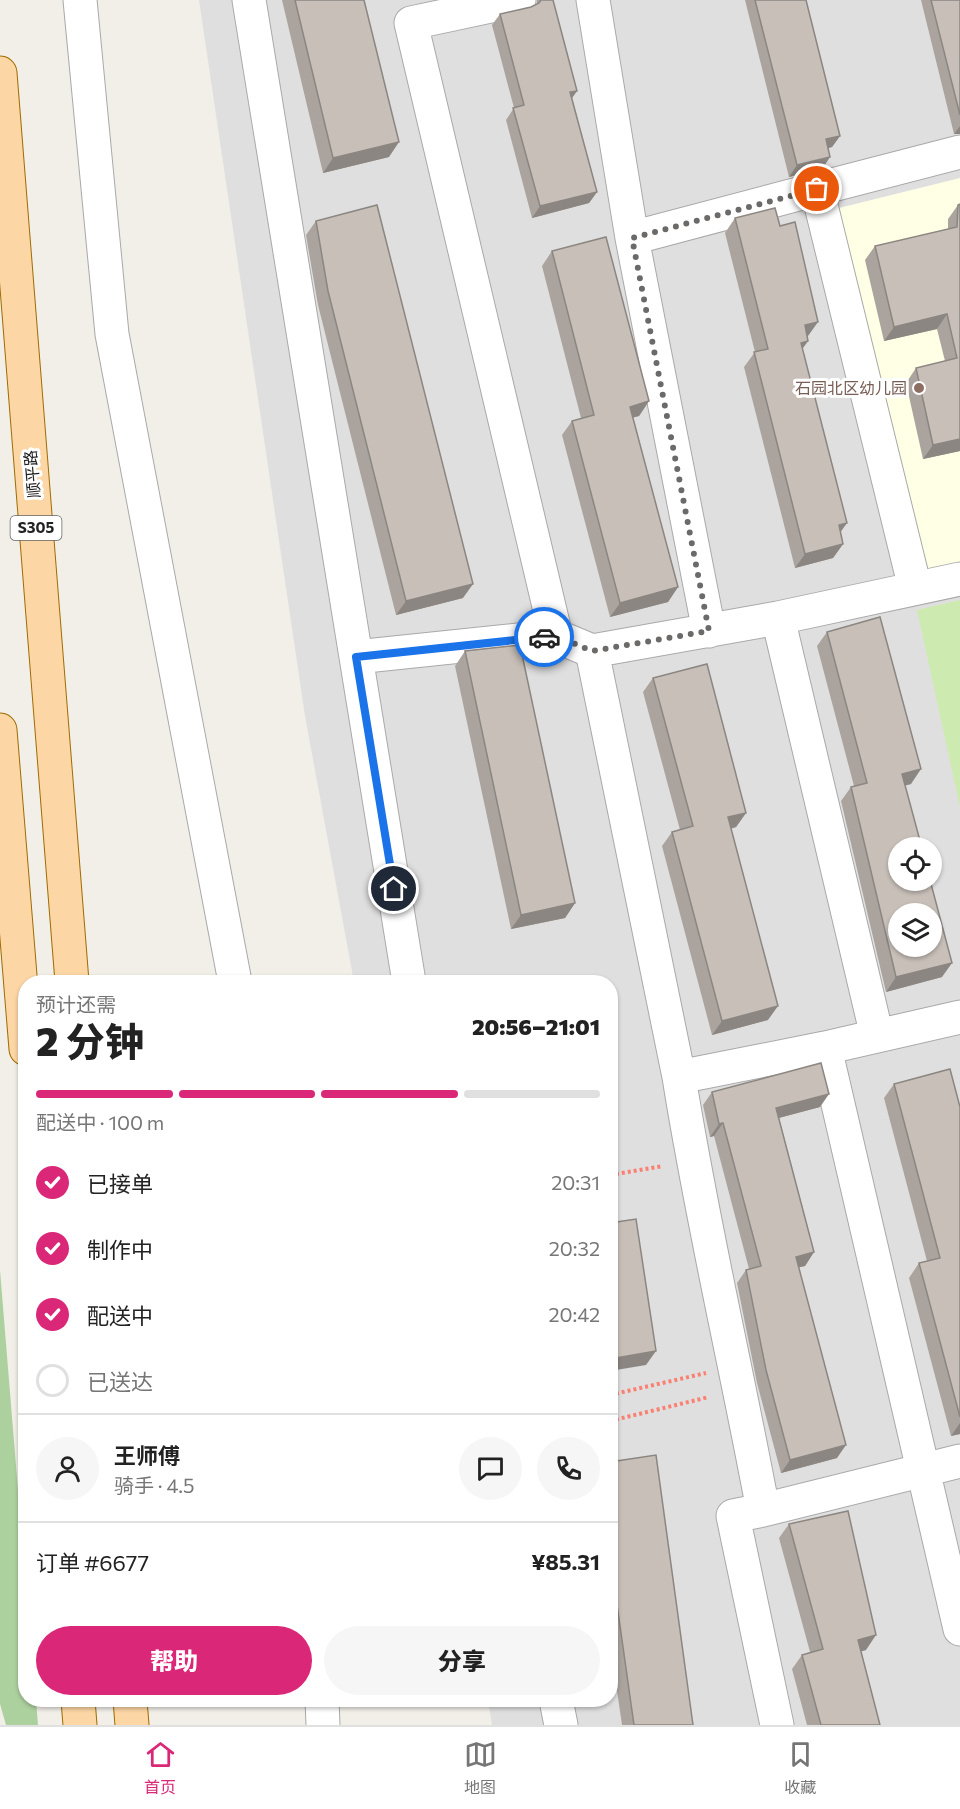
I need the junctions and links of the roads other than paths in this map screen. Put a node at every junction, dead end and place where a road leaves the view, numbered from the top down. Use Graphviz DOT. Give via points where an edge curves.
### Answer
graph roads {
  1 [pos="80,0"];
  2 [pos="249,0"];
  3 [pos="519,0"];
  4 [pos="593,0"];
  5 [pos="0,73"];
  6 [pos="960,153"];
  7 [pos="817,189"];
  8 [pos="632,238"];
  9 [pos="960,579"];
  10 [pos="915,588"];
  11 [pos="778,618"];
  12 [pos="709,631"];
  13 [pos="556,636"];
  14 [pos="592,651"];
  15 [pos="356,657"];
  16 [pos="0,730"];
  17 [pos="20,975"];
  18 [pos="71,975"];
  19 [pos="234,975"];
  20 [pos="408,975"];
  21 [pos="960,1017"];
  22 [pos="877,1035"];
  23 [pos="825,1048"];
  24 [pos="679,1077"];
  25 [pos="960,1461"];
  26 [pos="922,1470"];
  27 [pos="763,1510"];
  28 [pos="960,1629"];
  29 [pos="79,1707"];
  30 [pos="131,1707"];
  31 [pos="322,1707"];
  32 [pos="557,1707"];
  33 [pos="80,1725"];
  34 [pos="132,1725"];
  35 [pos="323,1725"];
  36 [pos="561,1725"];
  37 [pos="777,1725"];
  1 -- 19 [label="street" via="112,334"];
  2 -- 15 [label="street"];
  3 -- 13 [label="street" via="411,23"];
  4 -- 8 [label="street"];
  5 -- 18 [label="main road, 顺平路 / S305"];
  6 -- 7 [label="street"];
  7 -- 8 [label="street"];
  7 -- 10 [label="street"];
  8 -- 12 [label="street"];
  9 -- 10 [label="street"];
  10 -- 11 [label="street"];
  11 -- 12 [label="street"];
  11 -- 22 [label="street"];
  12 -- 14 [label="street"];
  13 -- 14 [label="street"];
  13 -- 15 [label="street"];
  14 -- 24 [label="street"];
  15 -- 20 [label="street"];
  16 -- 17 [label="main road"];
  21 -- 22 [label="street"];
  22 -- 23 [label="street"];
  23 -- 24 [label="street"];
  23 -- 26 [label="street"];
  24 -- 27 [label="street" via="692,1161"];
  25 -- 26 [label="street"];
  26 -- 27 [label="street"];
  26 -- 28 [label="street"];
  27 -- 37 [label="street" via="733,1516"];
  29 -- 33 [label="main road"];
  30 -- 34 [label="main road"];
  31 -- 35 [label="street"];
  32 -- 36 [label="street"];
}
